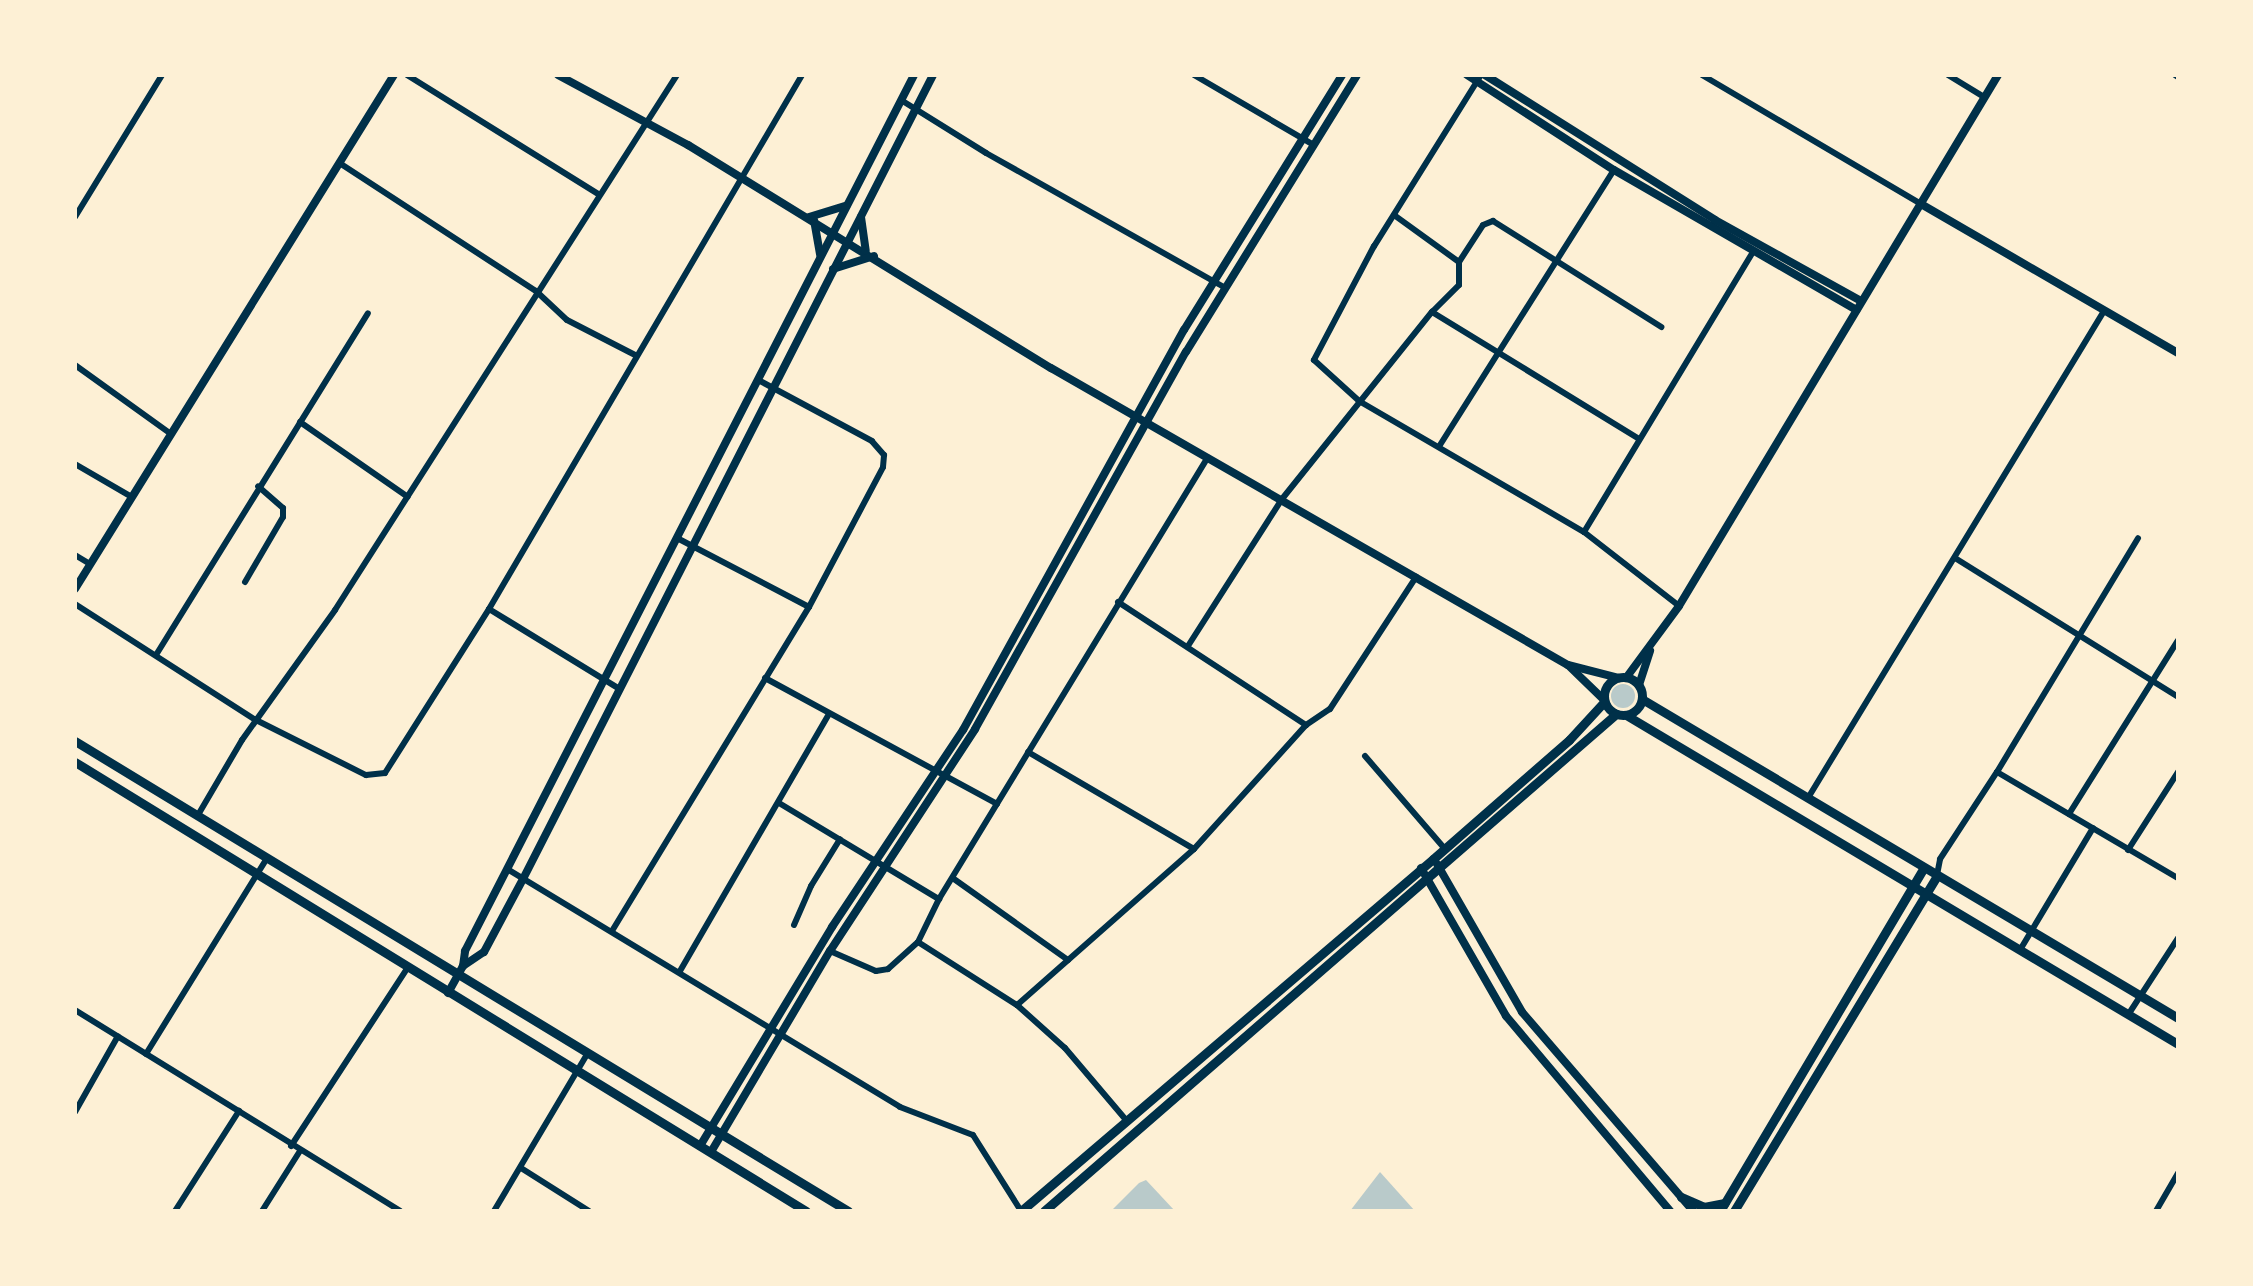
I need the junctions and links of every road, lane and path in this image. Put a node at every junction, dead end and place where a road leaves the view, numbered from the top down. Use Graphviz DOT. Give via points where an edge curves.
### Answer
graph roads {
  1 [pos="162,75"];
  2 [pos="394,75"];
  3 [pos="407,75"];
  4 [pos="558,75"];
  5 [pos="677,75"];
  6 [pos="802,75"];
  7 [pos="914,75"];
  8 [pos="933,75"];
  9 [pos="1194,75"];
  10 [pos="1342,75"];
  11 [pos="1357,75"];
  12 [pos="1467,75"];
  13 [pos="1702,75"];
  14 [pos="1948,75"];
  15 [pos="1998,75"];
  16 [pos="1480,77"];
  17 [pos="1984,97"];
  18 [pos="901,100"];
  19 [pos="916,108"];
  20 [pos="646,123"];
  21 [pos="1303,139"];
  22 [pos="1314,145"];
  23 [pos="341,164"];
  24 [pos="1614,170"];
  25 [pos="741,177"];
  26 [pos="598,194"];
  27 [pos="1922,204"];
  28 [pos="846,206"];
  29 [pos="861,215"];
  30 [pos="1394,215"];
  31 [pos="75,217"];
  32 [pos="811,218"];
  33 [pos="833,231"];
  34 [pos="848,240"];
  35 [pos="820,254"];
  36 [pos="870,254"];
  37 [pos="1752,254"];
  38 [pos="1560,259"];
  39 [pos="1459,262"];
  40 [pos="833,269"];
  41 [pos="1214,282"];
  42 [pos="1226,288"];
  43 [pos="536,291"];
  44 [pos="1861,301"];
  45 [pos="1856,310"];
  46 [pos="2104,311"];
  47 [pos="1432,312"];
  48 [pos="368,313"];
  49 [pos="1661,327"];
  50 [pos="2178,353"];
  51 [pos="1502,354"];
  52 [pos="635,355"];
  53 [pos="75,365"];
  54 [pos="758,380"];
  55 [pos="772,387"];
  56 [pos="1359,401"];
  57 [pos="1136,415"];
  58 [pos="300,422"];
  59 [pos="1146,422"];
  60 [pos="171,434"];
  61 [pos="1639,439"];
  62 [pos="1440,445"];
  63 [pos="1208,457"];
  64 [pos="75,464"];
  65 [pos="258,486"];
  66 [pos="130,496"];
  67 [pos="408,497"];
  68 [pos="1282,499"];
  69 [pos="1584,532"];
  70 [pos="677,538"];
  71 [pos="2138,538"];
  72 [pos="690,545"];
  73 [pos="75,555"];
  74 [pos="1955,558"];
  75 [pos="90,564"];
  76 [pos="1416,577"];
  77 [pos="245,582"];
  78 [pos="75,589"];
  79 [pos="1118,602"];
  80 [pos="75,604"];
  81 [pos="809,607"];
  82 [pos="1679,607"];
  83 [pos="489,609"];
  84 [pos="2080,636"];
  85 [pos="2178,640"];
  86 [pos="1652,645"];
  87 [pos="1188,646"];
  88 [pos="156,655"];
  89 [pos="1568,665"];
  90 [pos="765,678"];
  91 [pos="1623,678"];
  92 [pos="605,681"];
  93 [pos="2153,682"];
  94 [pos="1639,685"];
  95 [pos="618,688"];
  96 [pos="2178,697"];
  97 [pos="1642,699"];
  98 [pos="1604,701"];
  99 [pos="1621,715"];
  100 [pos="828,716"];
  101 [pos="256,720"];
  102 [pos="1307,725"];
  103 [pos="75,741"];
  104 [pos="1028,752"];
  105 [pos="1365,756"];
  106 [pos="75,762"];
  107 [pos="1997,772"];
  108 [pos="2178,772"];
  109 [pos="934,774"];
  110 [pos="943,779"];
  111 [pos="1808,797"];
  112 [pos="779,803"];
  113 [pos="997,804"];
  114 [pos="2069,814"];
  115 [pos="198,815"];
  116 [pos="2093,828"];
  117 [pos="840,839"];
  118 [pos="1444,848"];
  119 [pos="1194,849"];
  120 [pos="2128,850"];
  121 [pos="267,858"];
  122 [pos="1433,859"];
  123 [pos="1940,859"];
  124 [pos="875,861"];
  125 [pos="886,868"];
  126 [pos="1422,868"];
  127 [pos="1924,868"];
  128 [pos="1440,869"];
  129 [pos="509,870"];
  130 [pos="257,874"];
  131 [pos="1937,876"];
  132 [pos="2178,878"];
  133 [pos="523,879"];
  134 [pos="954,879"];
  135 [pos="1428,880"];
  136 [pos="1913,886"];
  137 [pos="1927,894"];
  138 [pos="939,899"];
  139 [pos="794,925"];
  140 [pos="612,931"];
  141 [pos="2031,933"];
  142 [pos="2178,938"];
  143 [pos="918,942"];
  144 [pos="2020,950"];
  145 [pos="830,951"];
  146 [pos="1068,960"];
  147 [pos="408,967"];
  148 [pos="461,970"];
  149 [pos="680,971"];
  150 [pos="448,993"];
  151 [pos="2141,996"];
  152 [pos="1017,1005"];
  153 [pos="75,1010"];
  154 [pos="2128,1015"];
  155 [pos="2178,1018"];
  156 [pos="771,1026"];
  157 [pos="780,1032"];
  158 [pos="118,1036"];
  159 [pos="2178,1044"];
  160 [pos="588,1053"];
  161 [pos="146,1054"];
  162 [pos="578,1071"];
  163 [pos="239,1111"];
  164 [pos="75,1112"];
  165 [pos="1127,1121"];
  166 [pos="710,1128"];
  167 [pos="721,1135"];
  168 [pos="291,1146"];
  169 [pos="700,1146"];
  170 [pos="300,1152"];
  171 [pos="711,1152"];
  172 [pos="521,1168"];
  173 [pos="2178,1173"];
  174 [pos="1681,1197"];
  175 [pos="1722,1207"];
  176 [pos="175,1211"];
  177 [pos="262,1211"];
  178 [pos="400,1211"];
  179 [pos="494,1211"];
  180 [pos="589,1211"];
  181 [pos="806,1211"];
  182 [pos="848,1211"];
  183 [pos="1021,1211"];
  184 [pos="1045,1211"];
  185 [pos="1670,1211"];
  186 [pos="1693,1211"];
  187 [pos="1734,1211"];
  188 [pos="2156,1211"];
  1 -- 31 [label="street"];
  2 -- 23 [label="street"];
  3 -- 26 [label="street"];
  4 -- 20 [label="street"];
  5 -- 20 [label="street"];
  6 -- 25 [label="street"];
  7 -- 18 [label="street"];
  8 -- 19 [label="street"];
  9 -- 21 [label="street"];
  10 -- 21 [label="street"];
  11 -- 22 [label="street"];
  12 -- 16 [label="street"];
  13 -- 27 [label="street"];
  14 -- 17 [label="street"];
  15 -- 17 [label="street"];
  16 -- 24 [label="street"];
  16 -- 30 [label="street"];
  16 -- 44 [label="street" via="1715,220"];
  17 -- 27 [label="street"];
  18 -- 19 [label="street"];
  18 -- 28 [label="street"];
  19 -- 29 [label="street"];
  19 -- 41 [label="street" via="986,153"];
  20 -- 25 [label="street"];
  20 -- 26 [label="street"];
  21 -- 22 [label="street"];
  21 -- 41 [label="street"];
  22 -- 42 [label="street"];
  23 -- 43 [label="street"];
  23 -- 60 [label="street"];
  24 -- 37 [label="street"];
  24 -- 38 [label="street"];
  25 -- 32 [label="street"];
  25 -- 52 [label="street"];
  26 -- 43 [label="street"];
  27 -- 44 [label="street"];
  27 -- 46 [label="street"];
  28 -- 32 [label="street"];
  28 -- 33 [label="street"];
  29 -- 34 [label="street"];
  29 -- 36 [label="street"];
  30 -- 39 [label="street"];
  30 -- 56 [label="street" via="1314,354 1315,362"];
  32 -- 33 [label="street"];
  32 -- 35 [label="street"];
  33 -- 34 [label="street"];
  33 -- 35 [label="street"];
  34 -- 36 [label="street"];
  34 -- 40 [label="street"];
  35 -- 54 [label="street"];
  36 -- 40 [label="street"];
  36 -- 57 [label="street" via="1051,368"];
  37 -- 45 [label="street"];
  37 -- 61 [label="street"];
  38 -- 39 [label="street" via="1490,221"];
  38 -- 49 [label="street"];
  38 -- 51 [label="street"];
  39 -- 47 [label="street" via="1459,285"];
  40 -- 55 [label="street"];
  41 -- 42 [label="street"];
  41 -- 57 [label="street"];
  42 -- 59 [label="street"];
  43 -- 52 [label="street" via="567,320"];
  43 -- 67 [label="street"];
  44 -- 45 [label="street"];
  45 -- 82 [label="street"];
  46 -- 50 [label="street"];
  46 -- 74 [label="street"];
  47 -- 51 [label="street"];
  47 -- 56 [label="street"];
  48 -- 58 [label="street"];
  51 -- 61 [label="street"];
  51 -- 62 [label="street"];
  52 -- 83 [label="street"];
  53 -- 60 [label="street"];
  54 -- 55 [label="street"];
  54 -- 70 [label="street"];
  55 -- 72 [label="street"];
  55 -- 81 [label="street" via="872,441 884,455 880,474"];
  56 -- 62 [label="street"];
  56 -- 68 [label="street"];
  57 -- 59 [label="street"];
  57 -- 109 [label="street"];
  58 -- 65 [label="street"];
  58 -- 67 [label="street"];
  59 -- 63 [label="street"];
  59 -- 110 [label="street" via="1016,659"];
  60 -- 66 [label="street"];
  61 -- 69 [label="street"];
  62 -- 69 [label="street"];
  63 -- 68 [label="street"];
  63 -- 79 [label="street"];
  64 -- 66 [label="street"];
  65 -- 77 [label="street" via="283,508 284,517"];
  65 -- 88 [label="street"];
  66 -- 75 [label="street"];
  67 -- 101 [label="street"];
  68 -- 76 [label="street"];
  68 -- 87 [label="street"];
  69 -- 82 [label="street"];
  70 -- 72 [label="street"];
  70 -- 92 [label="street"];
  71 -- 84 [label="street"];
  72 -- 81 [label="street"];
  72 -- 95 [label="street"];
  73 -- 75 [label="street"];
  74 -- 84 [label="street"];
  74 -- 111 [label="street"];
  75 -- 78 [label="street"];
  76 -- 89 [label="street"];
  76 -- 102 [label="street" via="1338,699"];
  79 -- 87 [label="street"];
  79 -- 104 [label="street"];
  80 -- 88 [label="street"];
  81 -- 90 [label="street"];
  82 -- 86 [label="street"];
  83 -- 92 [label="street"];
  83 -- 101 [label="street" via="385,773 366,775"];
  84 -- 93 [label="street"];
  84 -- 107 [label="street"];
  85 -- 93 [label="street"];
  86 -- 91 [label="street"];
  86 -- 94 [label="street"];
  87 -- 102 [label="street"];
  88 -- 101 [label="street"];
  89 -- 91 [label="street"];
  89 -- 98 [label="street"];
  90 -- 100 [label="street"];
  90 -- 140 [label="street"];
  91 -- 94 [label="main road"];
  91 -- 98 [label="main road" via="1608,684"];
  92 -- 95 [label="street"];
  92 -- 129 [label="street"];
  93 -- 96 [label="street"];
  93 -- 114 [label="street"];
  94 -- 97 [label="main road"];
  95 -- 133 [label="street"];
  97 -- 99 [label="main road"];
  97 -- 111 [label="main road"];
  98 -- 99 [label="main road"];
  98 -- 118 [label="main road" via="1569,740"];
  99 -- 128 [label="main road"];
  99 -- 136 [label="main road"];
  100 -- 109 [label="street"];
  100 -- 112 [label="street"];
  101 -- 115 [label="street"];
  102 -- 119 [label="street"];
  103 -- 115 [label="main road"];
  104 -- 113 [label="street"];
  104 -- 119 [label="street"];
  105 -- 118 [label="street"];
  106 -- 130 [label="main road"];
  107 -- 114 [label="street"];
  107 -- 123 [label="street"];
  108 -- 120 [label="street"];
  109 -- 110 [label="street"];
  109 -- 124 [label="street"];
  110 -- 113 [label="street"];
  110 -- 125 [label="street"];
  111 -- 127 [label="main road"];
  112 -- 117 [label="street"];
  112 -- 149 [label="street"];
  113 -- 134 [label="street"];
  114 -- 116 [label="street"];
  115 -- 121 [label="main road"];
  116 -- 120 [label="street"];
  116 -- 141 [label="street"];
  117 -- 124 [label="street"];
  117 -- 139 [label="street"];
  118 -- 122 [label="main road"];
  119 -- 146 [label="street"];
  120 -- 132 [label="street"];
  121 -- 130 [label="street"];
  121 -- 148 [label="main road"];
  122 -- 126 [label="main road"];
  122 -- 128 [label="street"];
  123 -- 127 [label="street"];
  123 -- 131 [label="street"];
  124 -- 125 [label="street"];
  124 -- 156 [label="street"];
  125 -- 138 [label="street"];
  125 -- 145 [label="street"];
  126 -- 135 [label="street"];
  126 -- 165 [label="main road"];
  127 -- 131 [label="main road"];
  127 -- 136 [label="main road"];
  128 -- 135 [label="main road"];
  128 -- 174 [label="street" via="1522,1012"];
  129 -- 133 [label="street"];
  129 -- 148 [label="street" via="465,951"];
  130 -- 147 [label="main road"];
  130 -- 161 [label="street"];
  131 -- 137 [label="main road"];
  131 -- 141 [label="main road"];
  133 -- 140 [label="street"];
  133 -- 148 [label="street" via="484,952"];
  134 -- 138 [label="street"];
  134 -- 146 [label="street"];
  135 -- 184 [label="main road"];
  135 -- 185 [label="street" via="1514,1026"];
  136 -- 137 [label="main road"];
  136 -- 175 [label="main road"];
  137 -- 144 [label="main road"];
  137 -- 187 [label="main road"];
  138 -- 143 [label="street"];
  140 -- 149 [label="street"];
  141 -- 144 [label="street"];
  141 -- 151 [label="main road"];
  142 -- 151 [label="street"];
  143 -- 145 [label="street" via="896,964 876,971"];
  143 -- 152 [label="street"];
  144 -- 154 [label="main road"];
  145 -- 157 [label="street"];
  146 -- 152 [label="street"];
  147 -- 150 [label="main road"];
  147 -- 168 [label="street"];
  148 -- 150 [label="street"];
  148 -- 160 [label="main road"];
  149 -- 156 [label="street"];
  150 -- 162 [label="main road"];
  151 -- 154 [label="street"];
  151 -- 155 [label="main road"];
  152 -- 165 [label="street" via="1065,1048"];
  153 -- 158 [label="street"];
  154 -- 159 [label="main road"];
  156 -- 157 [label="street"];
  156 -- 166 [label="street"];
  157 -- 167 [label="street"];
  157 -- 183 [label="street" via="901,1107 973,1135"];
  158 -- 161 [label="street"];
  158 -- 164 [label="street"];
  160 -- 162 [label="street"];
  160 -- 166 [label="main road"];
  161 -- 163 [label="street"];
  162 -- 169 [label="main road"];
  162 -- 172 [label="street"];
  163 -- 168 [label="street"];
  163 -- 176 [label="street"];
  165 -- 183 [label="main road"];
  166 -- 167 [label="main road"];
  166 -- 169 [label="street"];
  167 -- 171 [label="street"];
  167 -- 182 [label="main road"];
  168 -- 170 [label="street"];
  169 -- 171 [label="main road"];
  170 -- 177 [label="street"];
  170 -- 178 [label="street"];
  171 -- 181 [label="main road"];
  172 -- 179 [label="street"];
  172 -- 180 [label="street"];
  173 -- 188 [label="street"];
  174 -- 175 [label="main road" via="1704,1207"];
  174 -- 186 [label="street"];
}
